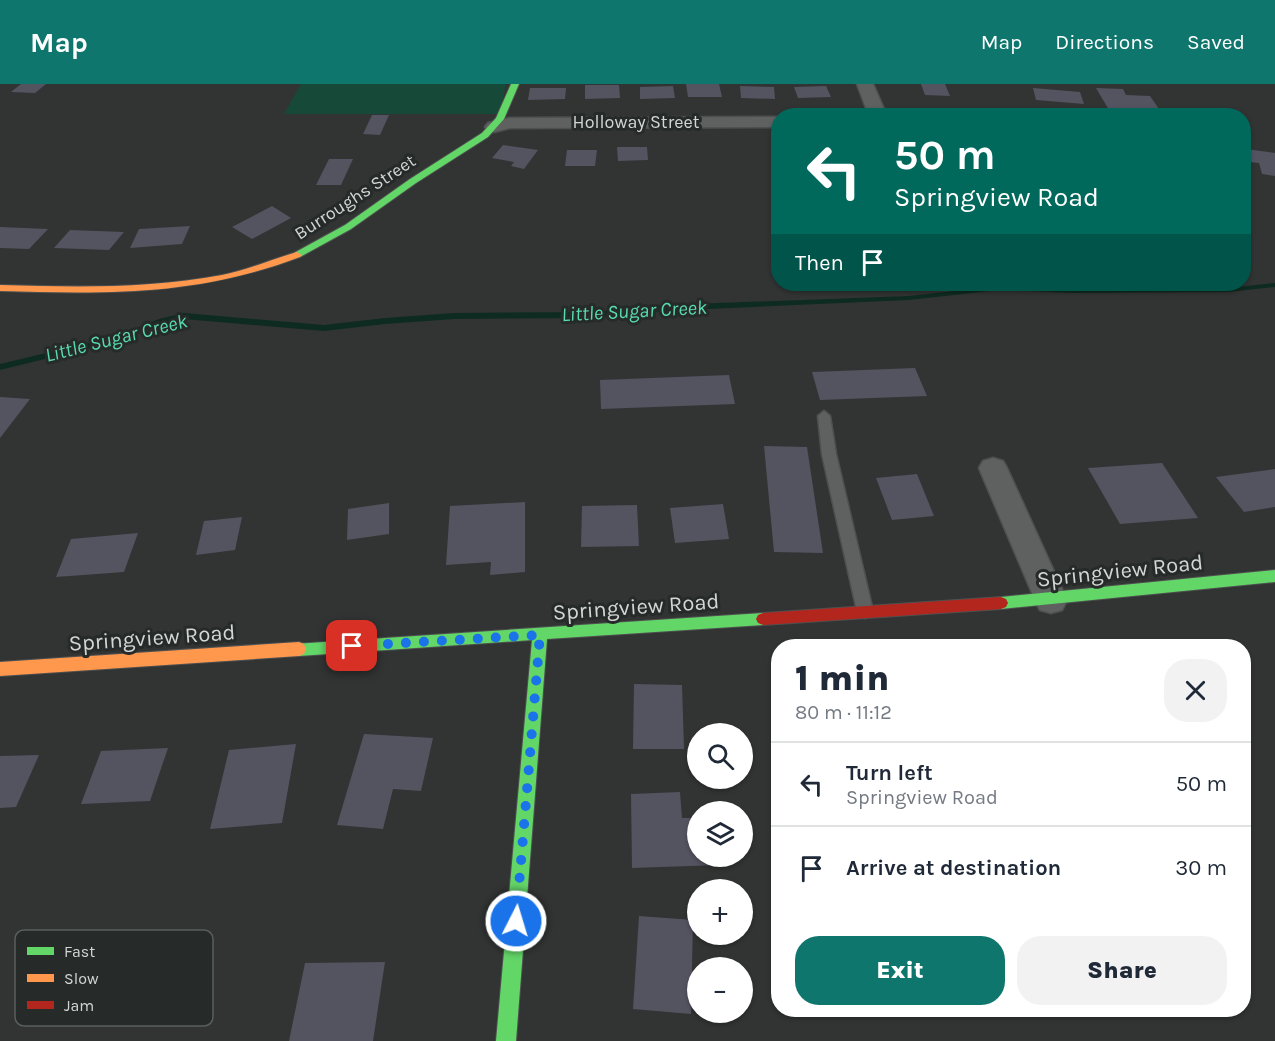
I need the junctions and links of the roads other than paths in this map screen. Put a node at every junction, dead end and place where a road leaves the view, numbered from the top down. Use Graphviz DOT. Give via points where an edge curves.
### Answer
graph roads {
  1 [pos="515,84"];
  2 [pos="866,84"];
  3 [pos="875,108"];
  4 [pos="771,122"];
  5 [pos="494,127"];
  6 [pos="0,288"];
  7 [pos="824,416"];
  8 [pos="993,468"];
  9 [pos="1275,576"];
  10 [pos="1051,600"];
  11 [pos="865,612"];
  12 [pos="540,635"];
  13 [pos="0,669"];
  14 [pos="506,1041"];
  1 -- 5 [label="street, Burroughs Street"];
  2 -- 3 [label="street"];
  4 -- 5 [label="street, Holloway Street" via="510,123"];
  5 -- 6 [label="street, Burroughs Street" via="336,236 254,272 174,289 132,292"];
  7 -- 11 [label="lane"];
  8 -- 10 [label="street"];
  9 -- 10 [label="street, Springview Road"];
  10 -- 11 [label="street, Springview Road"];
  11 -- 12 [label="street, Springview Road"];
  12 -- 13 [label="street, Springview Road"];
  12 -- 14 [label="street"];
}
